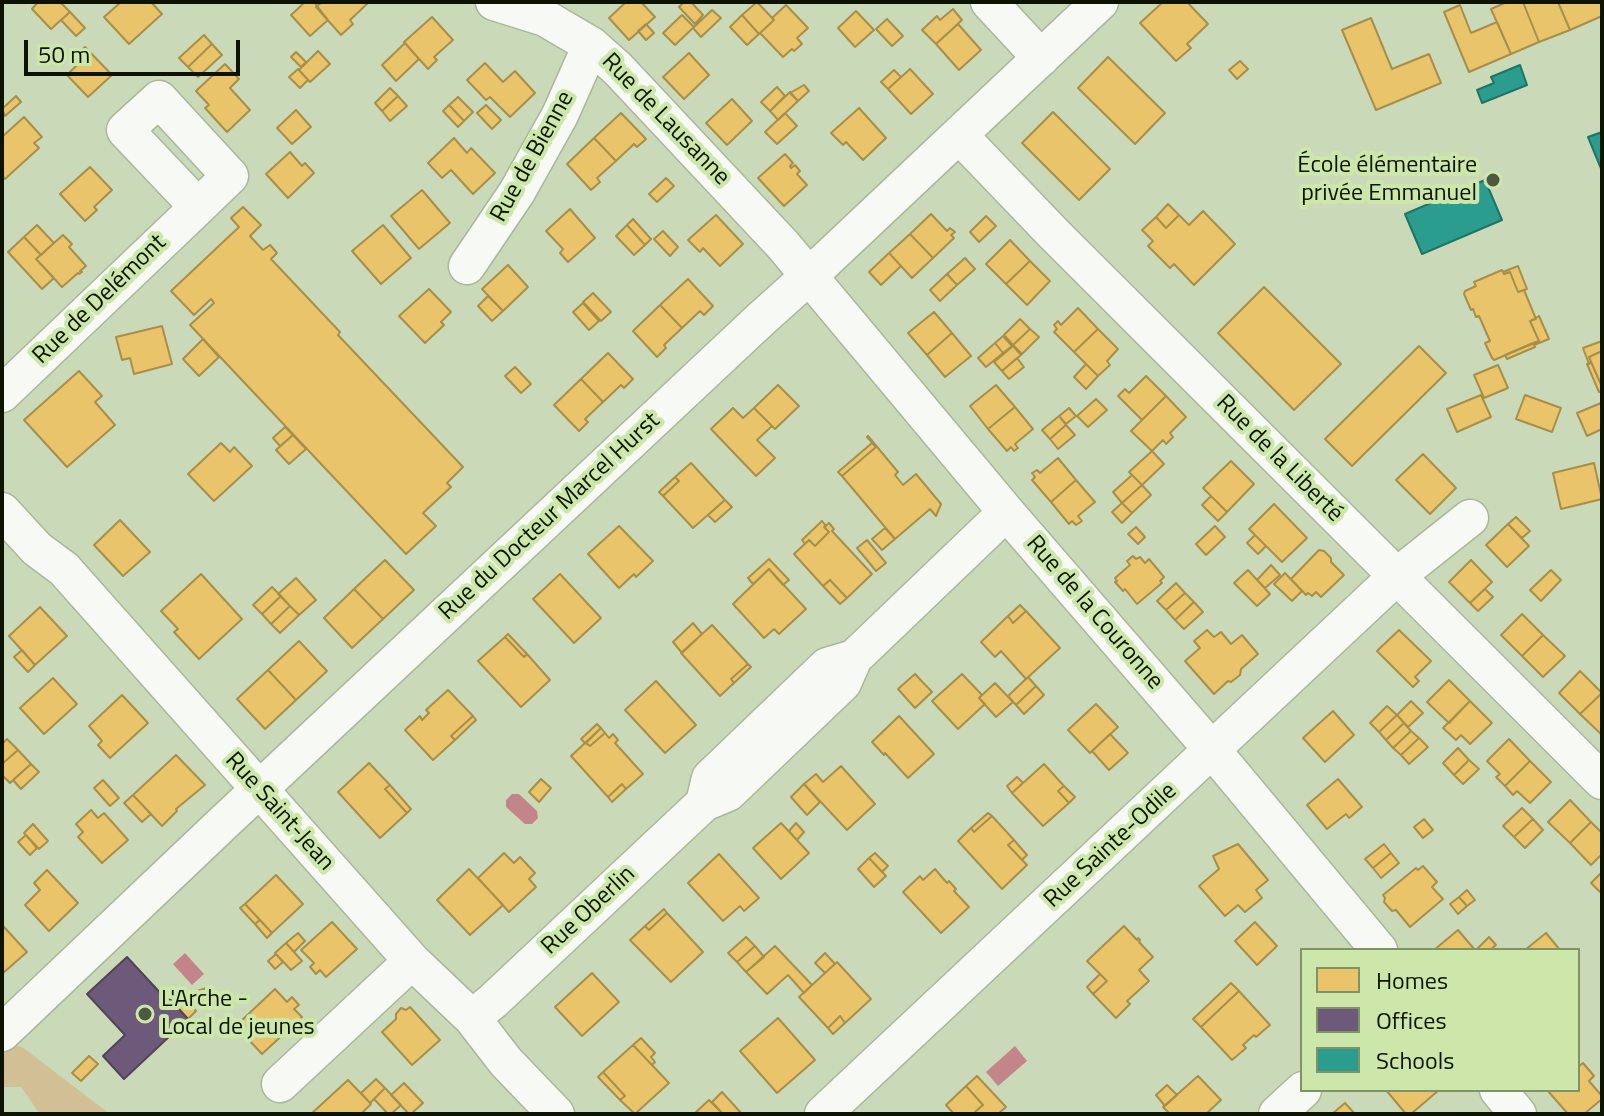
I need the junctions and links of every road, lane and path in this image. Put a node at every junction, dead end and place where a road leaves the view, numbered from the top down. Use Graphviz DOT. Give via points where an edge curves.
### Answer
graph roads {
  1 [pos="494,2"];
  2 [pos="989,2"];
  3 [pos="1100,2"];
  4 [pos="551,10"];
  5 [pos="591,45"];
  6 [pos="1041,58"];
  7 [pos="959,135"];
  8 [pos="198,207"];
  9 [pos="467,266"];
  10 [pos="809,276"];
  11 [pos="2,394"];
  12 [pos="2,511"];
  13 [pos="1008,514"];
  14 [pos="1470,518"];
  15 [pos="1397,576"];
  16 [pos="1213,751"];
  17 [pos="1602,781"];
  18 [pos="259,789"];
  19 [pos="1377,948"];
  20 [pos="412,961"];
  21 [pos="472,1018"];
  22 [pos="2,1033"];
  23 [pos="280,1084"];
  24 [pos="1301,1092"];
  25 [pos="1500,1092"];
  26 [pos="556,1114"];
  27 [pos="823,1114"];
  28 [pos="1277,1114"];
  29 [pos="1518,1114"];
  1 -- 4 [label="street, Rue de Lausanne"];
  2 -- 6 [label="street"];
  3 -- 6 [label="street, Rue du Docteur Marcel Hurst"];
  4 -- 5 [label="street, Rue de Lausanne"];
  5 -- 9 [label="street, Rue de Bienne" via="517,192"];
  5 -- 10 [label="street, Rue de Lausanne"];
  6 -- 7 [label="street, Rue du Docteur Marcel Hurst"];
  7 -- 10 [label="street, Rue du Docteur Marcel Hurst"];
  7 -- 15 [label="street, Rue de la Liberté"];
  8 -- 11 [label="street, Rue de Delémont"];
  10 -- 13 [label="street, Rue de la Couronne"];
  10 -- 18 [label="street, Rue du Docteur Marcel Hurst"];
  12 -- 18 [label="street, Rue Saint-Jean" via="64,569"];
  13 -- 16 [label="street, Rue de la Couronne"];
  13 -- 21 [label="street, Rue Oberlin" via="854,658 827,666 710,778 704,803"];
  14 -- 15 [label="street, Rue Sainte-Odile"];
  15 -- 16 [label="street, Rue Sainte-Odile"];
  15 -- 17 [label="street, Rue de la Liberté"];
  16 -- 19 [label="street, Rue de la Couronne"];
  16 -- 27 [label="street, Rue Sainte-Odile"];
  18 -- 20 [label="street, Rue Saint-Jean"];
  18 -- 22 [label="street, Rue du Docteur Marcel Hurst"];
  20 -- 21 [label="street, Rue Saint-Jean"];
  20 -- 23 [label="street"];
  21 -- 26 [label="street, Rue Saint-Jean"];
  24 -- 28 [label="street"];
  25 -- 29 [label="street"];
}
